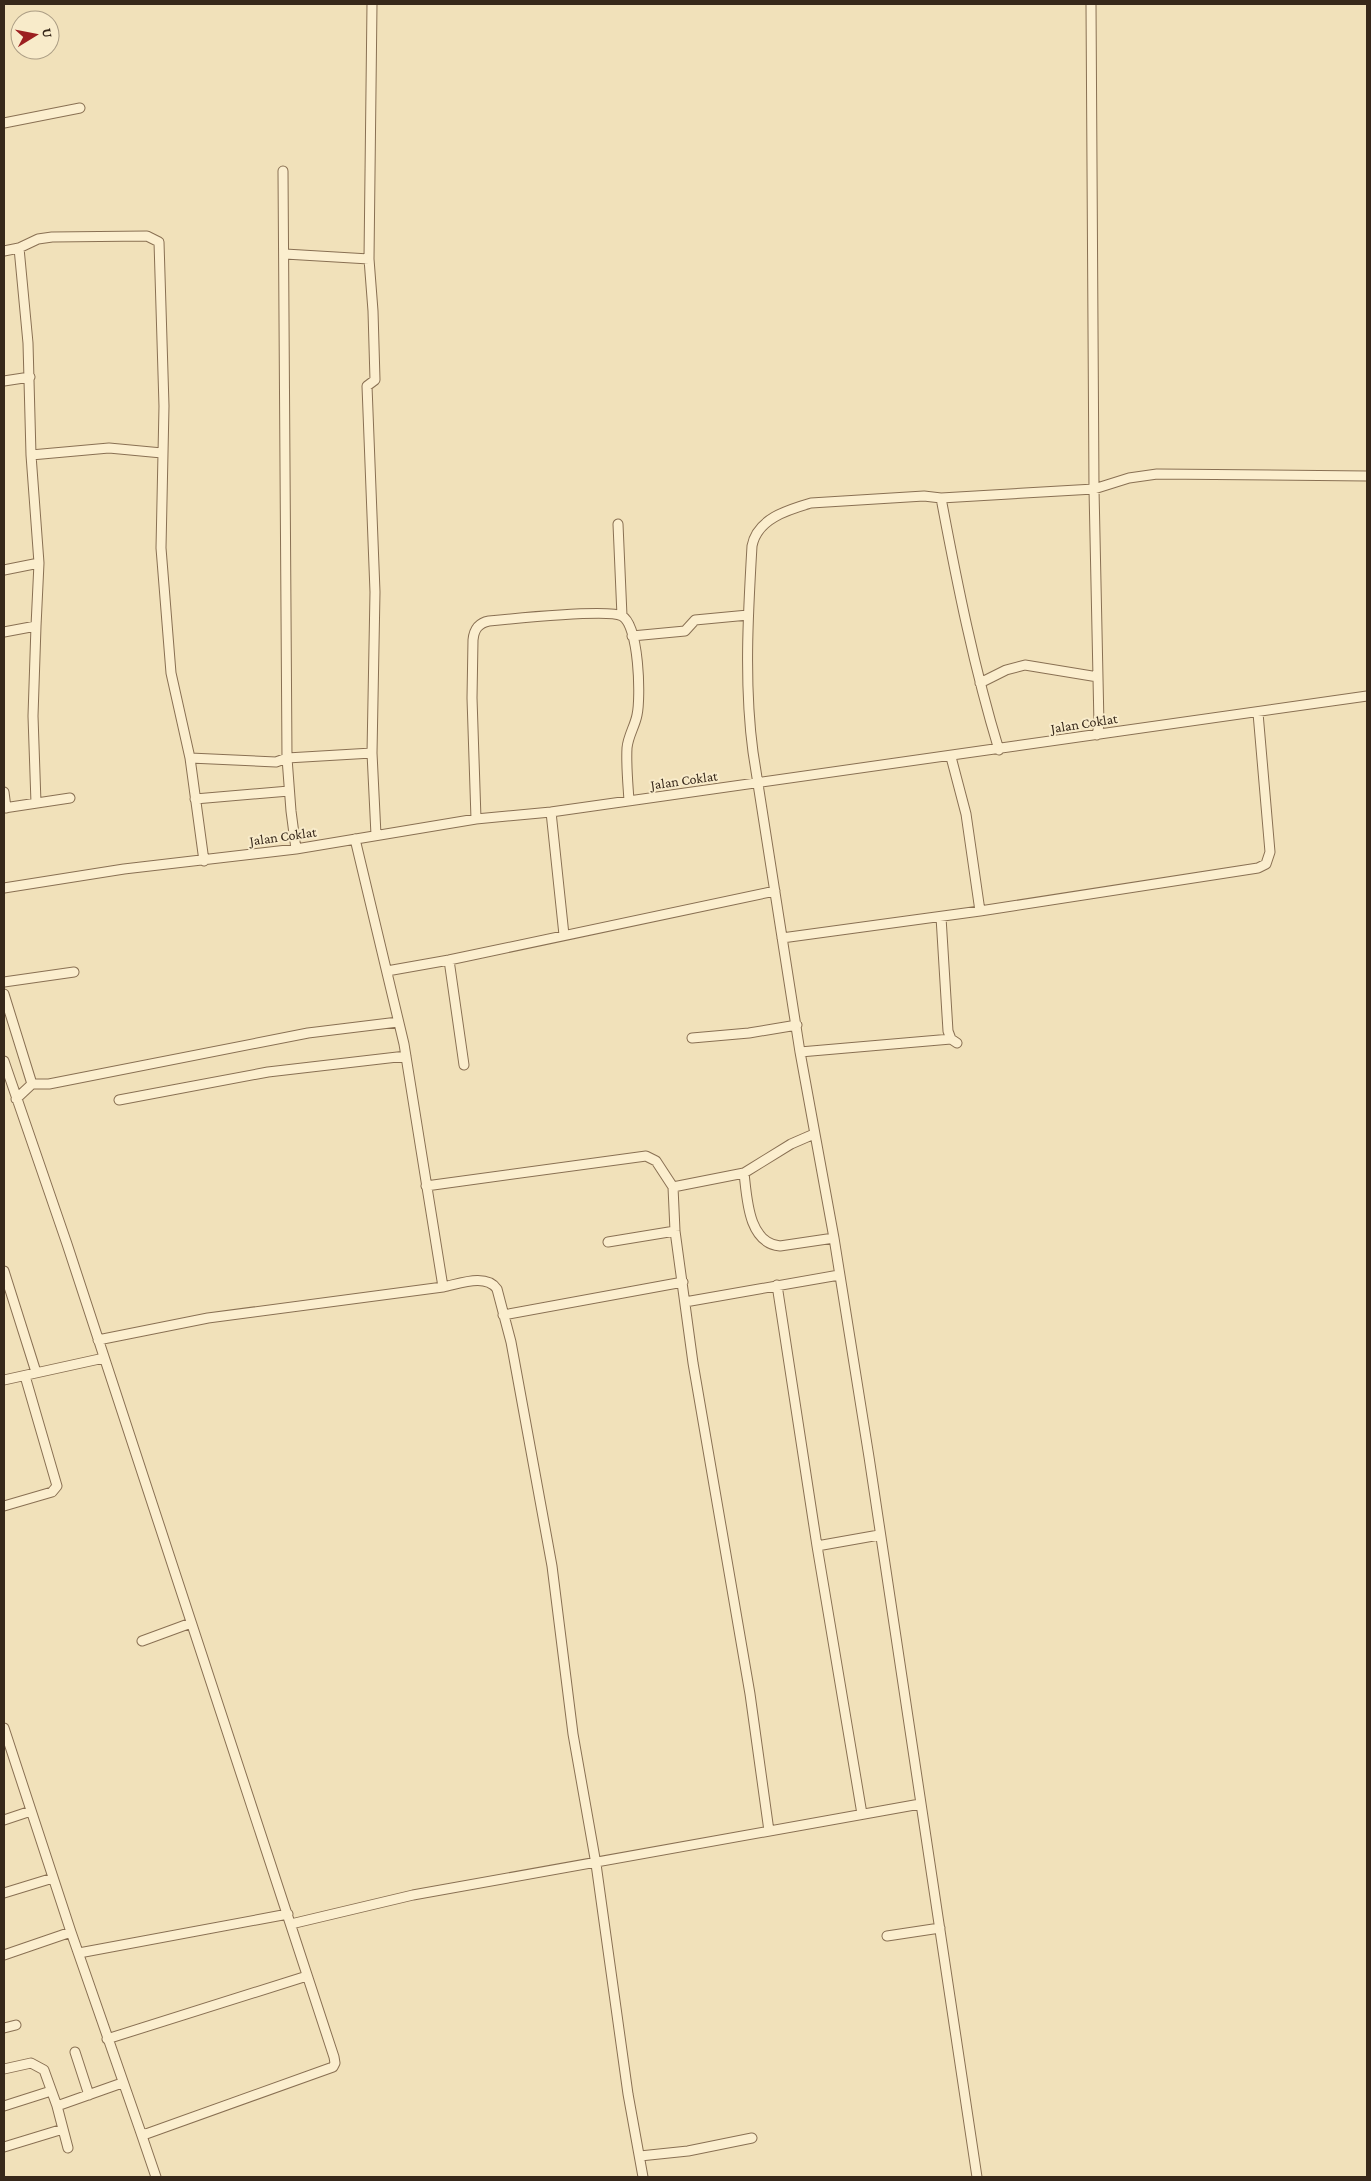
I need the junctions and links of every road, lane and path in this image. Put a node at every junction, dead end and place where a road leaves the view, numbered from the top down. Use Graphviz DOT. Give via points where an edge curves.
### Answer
graph roads {
  1 [pos="1090,4"];
  2 [pos="372,6"];
  3 [pos="80,108"];
  4 [pos="4,122"];
  5 [pos="283,171"];
  6 [pos="19,248"];
  7 [pos="4,251"];
  8 [pos="285,254"];
  9 [pos="369,259"];
  10 [pos="30,377"];
  11 [pos="4,381"];
  12 [pos="162,453"];
  13 [pos="31,455"];
  14 [pos="1367,476"];
  15 [pos="1094,489"];
  16 [pos="941,498"];
  17 [pos="618,524"];
  18 [pos="39,563"];
  19 [pos="4,570"];
  20 [pos="748,615"];
  21 [pos="622,616"];
  22 [pos="36,626"];
  23 [pos="4,632"];
  24 [pos="632,636"];
  25 [pos="1098,677"];
  26 [pos="980,683"];
  27 [pos="1367,696"];
  28 [pos="1258,713"];
  29 [pos="1097,735"];
  30 [pos="999,750"];
  31 [pos="368,753"];
  32 [pos="951,757"];
  33 [pos="190,758"];
  34 [pos="288,758"];
  35 [pos="759,782"];
  36 [pos="289,791"];
  37 [pos="4,792"];
  38 [pos="70,798"];
  39 [pos="195,799"];
  40 [pos="629,801"];
  41 [pos="36,804"];
  42 [pos="5,808"];
  43 [pos="551,812"];
  44 [pos="476,819"];
  45 [pos="376,835"];
  46 [pos="355,839"];
  47 [pos="296,849"];
  48 [pos="204,861"];
  49 [pos="4,888"];
  50 [pos="775,890"];
  51 [pos="980,911"];
  52 [pos="941,917"];
  53 [pos="564,936"];
  54 [pos="782,938"];
  55 [pos="449,960"];
  56 [pos="387,971"];
  57 [pos="74,972"];
  58 [pos="4,982"];
  59 [pos="4,994"];
  60 [pos="398,1022"];
  61 [pos="797,1025"];
  62 [pos="692,1038"];
  63 [pos="800,1052"];
  64 [pos="406,1056"];
  65 [pos="4,1061"];
  66 [pos="464,1065"];
  67 [pos="32,1084"];
  68 [pos="16,1099"];
  69 [pos="120,1100"];
  70 [pos="814,1134"];
  71 [pos="744,1173"];
  72 [pos="426,1186"];
  73 [pos="673,1188"];
  74 [pos="674,1231"];
  75 [pos="834,1238"];
  76 [pos="608,1242"];
  77 [pos="4,1271"];
  78 [pos="839,1275"];
  79 [pos="683,1282"];
  80 [pos="777,1285"];
  81 [pos="443,1287"];
  82 [pos="685,1302"];
  83 [pos="503,1315"];
  84 [pos="98,1340"];
  85 [pos="104,1358"];
  86 [pos="36,1372"];
  87 [pos="25,1376"];
  88 [pos="4,1380"];
  89 [pos="4,1506"];
  90 [pos="879,1535"];
  91 [pos="817,1546"];
  92 [pos="191,1623"];
  93 [pos="142,1641"];
  94 [pos="4,1728"];
  95 [pos="920,1804"];
  96 [pos="31,1811"];
  97 [pos="862,1814"];
  98 [pos="4,1820"];
  99 [pos="770,1831"];
  100 [pos="596,1864"];
  101 [pos="53,1878"];
  102 [pos="4,1893"];
  103 [pos="288,1914"];
  104 [pos="291,1924"];
  105 [pos="940,1928"];
  106 [pos="71,1932"];
  107 [pos="887,1936"];
  108 [pos="79,1953"];
  109 [pos="4,1955"];
  110 [pos="307,1976"];
  111 [pos="16,2025"];
  112 [pos="4,2028"];
  113 [pos="107,2039"];
  114 [pos="75,2052"];
  115 [pos="4,2069"];
  116 [pos="122,2082"];
  117 [pos="52,2091"];
  118 [pos="89,2095"];
  119 [pos="4,2106"];
  120 [pos="57,2106"];
  121 [pos="63,2129"];
  122 [pos="141,2133"];
  123 [pos="752,2138"];
  124 [pos="4,2147"];
  125 [pos="68,2148"];
  126 [pos="640,2156"];
  127 [pos="156,2177"];
  128 [pos="643,2177"];
  129 [pos="977,2177"];
  1 -- 15 [label="street"];
  2 -- 9 [label="street"];
  3 -- 4 [label="street"];
  5 -- 8 [label="street"];
  6 -- 7 [label="street"];
  6 -- 10 [label="street"];
  6 -- 12 [label="street" via="38,239 52,237 147,236 159,242 164,406"];
  8 -- 9 [label="street"];
  8 -- 34 [label="street"];
  9 -- 31 [label="street" via="375,380 367,386 375,592"];
  10 -- 11 [label="street"];
  10 -- 13 [label="street"];
  12 -- 13 [label="street" via="109,448"];
  12 -- 33 [label="street" via="161,548 168,646 178,710"];
  13 -- 18 [label="street"];
  14 -- 15 [label="street" via="1157,474 1129,478"];
  15 -- 16 [label="street"];
  15 -- 25 [label="street"];
  16 -- 20 [label="street" via="924,496 811,503 763,524 754,536 752,546"];
  16 -- 26 [label="street"];
  17 -- 21 [label="street"];
  18 -- 19 [label="street"];
  18 -- 22 [label="street"];
  20 -- 24 [label="street" via="695,620 685,631"];
  20 -- 35 [label="street" via="751,735"];
  21 -- 24 [label="street" via="628,622"];
  21 -- 44 [label="street" via="593,613 507,619 484,622 477,627 473,640 472,698"];
  22 -- 23 [label="street"];
  22 -- 41 [label="street" via="33,716"];
  24 -- 40 [label="street" via="636,652 638,706 628,744"];
  25 -- 26 [label="street" via="1025,665"];
  25 -- 29 [label="street"];
  26 -- 30 [label="street"];
  27 -- 28 [label="street, Jalan Coklat"];
  28 -- 29 [label="street, Jalan Coklat"];
  28 -- 51 [label="street" via="1270,852 1266,864 1258,868"];
  29 -- 30 [label="street, Jalan Coklat"];
  30 -- 32 [label="street, Jalan Coklat"];
  31 -- 34 [label="street"];
  31 -- 45 [label="street"];
  32 -- 35 [label="street, Jalan Coklat"];
  32 -- 51 [label="street" via="966,814"];
  33 -- 34 [label="street" via="276,762"];
  33 -- 39 [label="street"];
  34 -- 36 [label="street"];
  35 -- 40 [label="street, Jalan Coklat"];
  35 -- 50 [label="street"];
  36 -- 39 [label="street"];
  36 -- 47 [label="street"];
  37 -- 42 [label="street"];
  38 -- 41 [label="street"];
  39 -- 48 [label="street"];
  40 -- 43 [label="street, Jalan Coklat"];
  41 -- 42 [label="street"];
  43 -- 44 [label="street, Jalan Coklat"];
  43 -- 53 [label="street"];
  44 -- 45 [label="street, Jalan Coklat"];
  45 -- 46 [label="street, Jalan Coklat"];
  46 -- 47 [label="street, Jalan Coklat"];
  46 -- 56 [label="street"];
  47 -- 48 [label="street, Jalan Coklat"];
  48 -- 49 [label="street, Jalan Coklat" via="124,869"];
  50 -- 53 [label="street"];
  50 -- 54 [label="street"];
  51 -- 52 [label="street"];
  52 -- 54 [label="street"];
  52 -- 63 [label="street" via="948,1031 954,1041"];
  53 -- 55 [label="street"];
  54 -- 61 [label="street"];
  55 -- 56 [label="street"];
  55 -- 66 [label="street"];
  56 -- 60 [label="street"];
  57 -- 58 [label="street"];
  59 -- 67 [label="street"];
  60 -- 64 [label="street"];
  60 -- 67 [label="street" via="308,1033 49,1084"];
  61 -- 62 [label="street" via="749,1034"];
  61 -- 63 [label="street"];
  63 -- 70 [label="street"];
  64 -- 69 [label="street" via="268,1072"];
  64 -- 72 [label="street"];
  65 -- 68 [label="street"];
  67 -- 68 [label="street"];
  68 -- 84 [label="street"];
  70 -- 71 [label="street"];
  70 -- 75 [label="street"];
  71 -- 73 [label="street"];
  71 -- 75 [label="street" via="754,1227 760,1236 780,1246"];
  72 -- 73 [label="street" via="646,1156 656,1160"];
  72 -- 81 [label="street"];
  73 -- 74 [label="street"];
  74 -- 76 [label="street"];
  74 -- 79 [label="street"];
  75 -- 78 [label="street"];
  77 -- 86 [label="street"];
  78 -- 80 [label="street"];
  78 -- 90 [label="street"];
  79 -- 82 [label="street"];
  79 -- 83 [label="street"];
  80 -- 82 [label="street"];
  80 -- 91 [label="street"];
  81 -- 83 [label="street" via="480,1280 493,1284 497,1288"];
  81 -- 84 [label="street" via="208,1318"];
  82 -- 99 [label="street"];
  83 -- 100 [label="street" via="511,1342 552,1566 573,1734"];
  84 -- 85 [label="street"];
  85 -- 86 [label="street"];
  85 -- 92 [label="street"];
  86 -- 87 [label="street"];
  87 -- 88 [label="street"];
  87 -- 89 [label="street" via="57,1486 52,1492"];
  90 -- 91 [label="street"];
  90 -- 95 [label="street"];
  91 -- 97 [label="street"];
  92 -- 93 [label="street"];
  92 -- 103 [label="street"];
  94 -- 96 [label="street"];
  95 -- 97 [label="street"];
  95 -- 105 [label="street"];
  96 -- 98 [label="street"];
  96 -- 101 [label="street"];
  97 -- 99 [label="street"];
  99 -- 100 [label="street"];
  100 -- 104 [label="street" via="413,1895"];
  100 -- 126 [label="street" via="628,2094"];
  101 -- 102 [label="street"];
  101 -- 106 [label="street"];
  103 -- 104 [label="street"];
  103 -- 108 [label="street"];
  104 -- 110 [label="street"];
  105 -- 107 [label="street"];
  105 -- 129 [label="street"];
  106 -- 108 [label="street"];
  106 -- 109 [label="street"];
  108 -- 113 [label="street"];
  110 -- 113 [label="street"];
  110 -- 122 [label="street" via="334,2057 333,2067 146,2134"];
  111 -- 112 [label="street"];
  113 -- 116 [label="street"];
  114 -- 118 [label="street"];
  115 -- 117 [label="street" via="36,2065 44,2070"];
  116 -- 118 [label="street"];
  116 -- 122 [label="street"];
  117 -- 119 [label="street"];
  117 -- 120 [label="street"];
  118 -- 120 [label="street"];
  120 -- 121 [label="street"];
  121 -- 124 [label="street"];
  121 -- 125 [label="street"];
  122 -- 127 [label="street"];
  123 -- 126 [label="street" via="688,2151"];
  126 -- 128 [label="street"];
}
